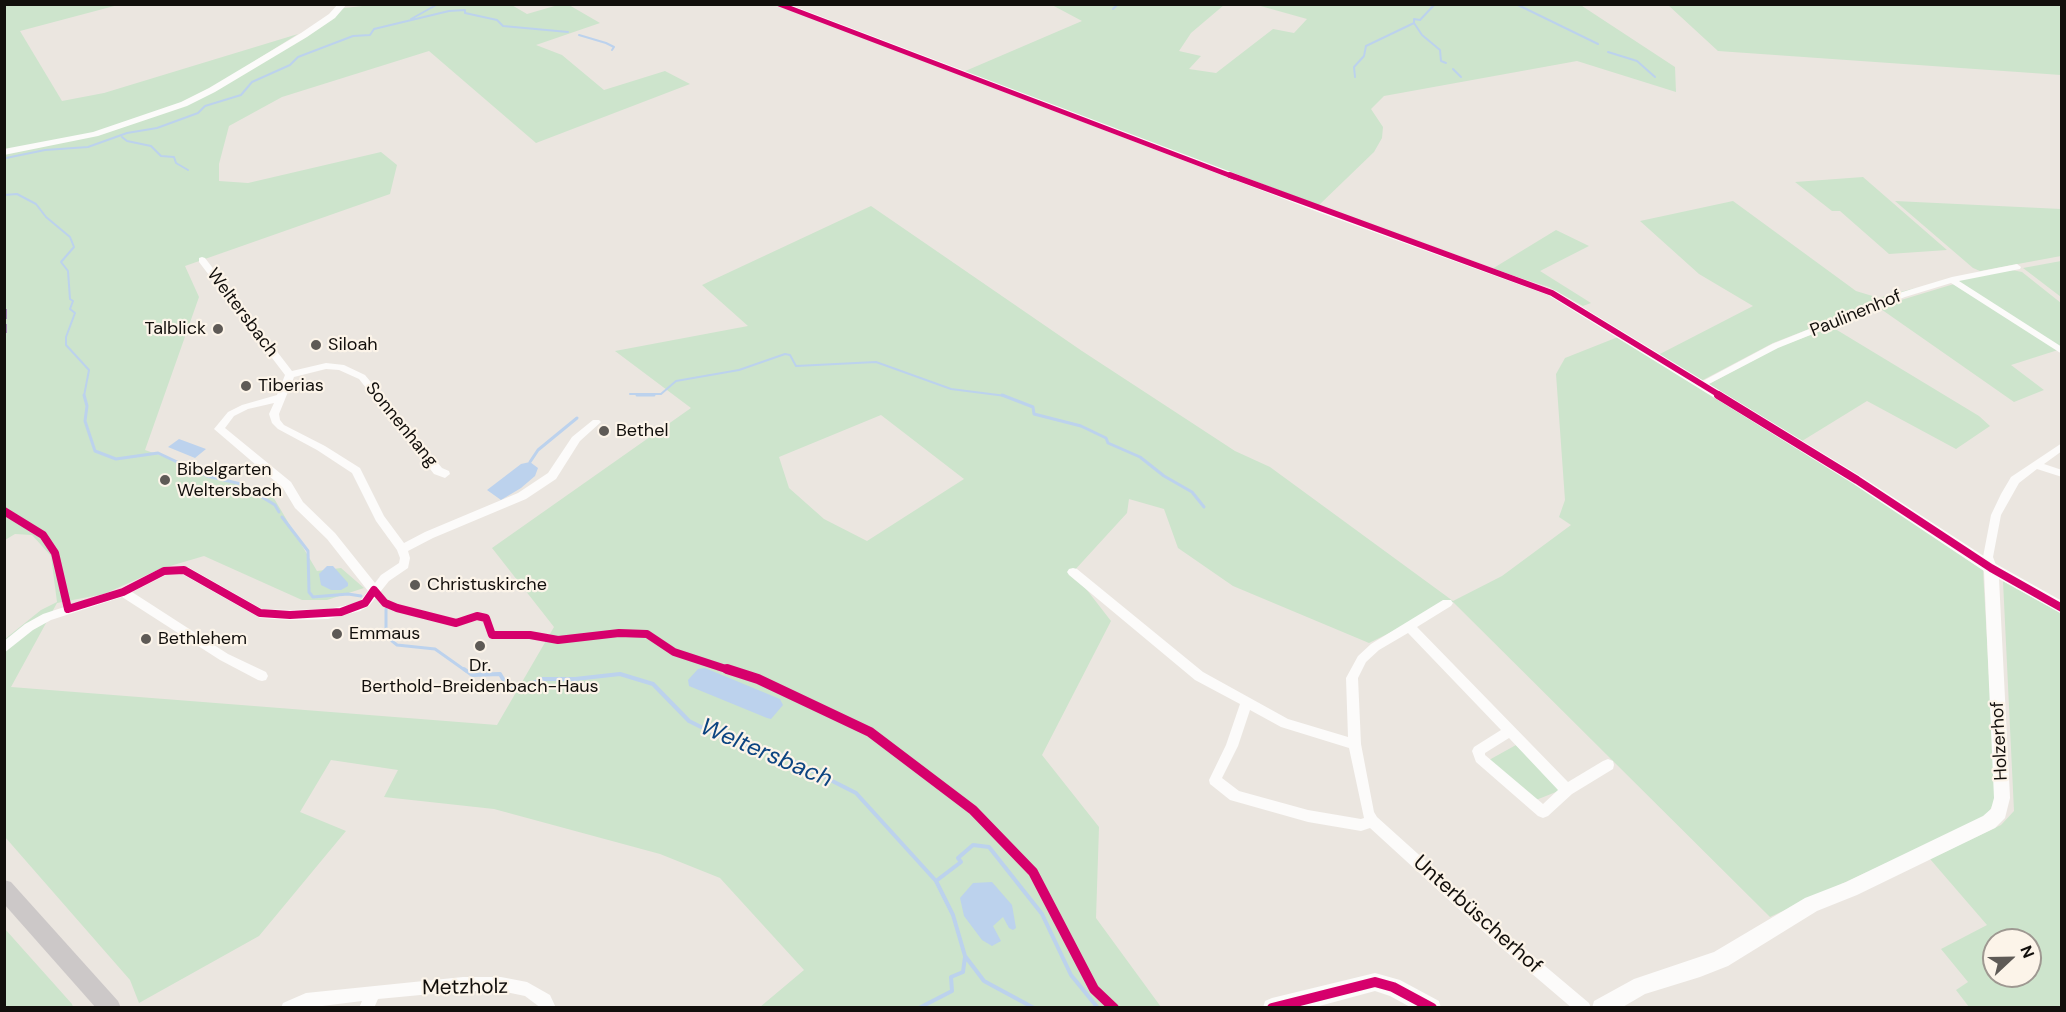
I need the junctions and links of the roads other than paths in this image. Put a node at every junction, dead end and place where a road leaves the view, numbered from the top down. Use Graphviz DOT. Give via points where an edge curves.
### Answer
graph roads {
  1 [pos="343,4"];
  2 [pos="778,4"];
  3 [pos="4,152"];
  4 [pos="202,260"];
  5 [pos="2018,267"];
  6 [pos="1952,280"];
  7 [pos="2061,351"];
  8 [pos="290,375"];
  9 [pos="1702,384"];
  10 [pos="279,398"];
  11 [pos="596,422"];
  12 [pos="2061,446"];
  13 [pos="2035,465"];
  14 [pos="445,474"];
  15 [pos="2061,474"];
  16 [pos="402,549"];
  17 [pos="1991,568"];
  18 [pos="1072,572"];
  19 [pos="374,590"];
  20 [pos="123,592"];
  21 [pos="1447,603"];
  22 [pos="2061,608"];
  23 [pos="1409,626"];
  24 [pos="4,648"];
  25 [pos="262,676"];
  26 [pos="1246,702"];
  27 [pos="1509,731"];
  28 [pos="1355,744"];
  29 [pos="1608,765"];
  30 [pos="1566,790"];
  31 [pos="1372,821"];
  32 [pos="4,889"];
  33 [pos="374,992"];
  34 [pos="111,1008"];
  35 [pos="288,1008"];
  36 [pos="366,1008"];
  37 [pos="549,1008"];
  38 [pos="1272,1008"];
  39 [pos="1432,1008"];
  40 [pos="1584,1008"];
  41 [pos="1601,1008"];
  1 -- 3 [label="street" via="304,35 212,90 159,114 95,134"];
  2 -- 9 [label="street" via="1342,218 1552,293"];
  4 -- 8 [label="street, Weltersbach"];
  5 -- 6 [label="street, Paulinenhof"];
  6 -- 7 [label="street"];
  6 -- 9 [label="street, Paulinenhof" via="1902,295 1775,346"];
  8 -- 10 [label="street, Weltersbach"];
  8 -- 14 [label="street, Sonnenhang" via="326,366 362,376 438,471"];
  9 -- 17 [label="street" via="1862,482"];
  10 -- 16 [label="street, Weltersbach" via="273,414 275,421 356,471 380,518"];
  10 -- 19 [label="street" via="231,414 219,429 287,485 299,505 331,536"];
  11 -- 16 [label="street" via="576,439 552,476 522,496"];
  12 -- 13 [label="street"];
  13 -- 15 [label="street"];
  13 -- 17 [label="street" via="2015,480 1996,515 1988,557"];
  16 -- 19 [label="street" via="404,565"];
  17 -- 22 [label="street"];
  17 -- 41 [label="street, Holzerhof" via="2002,798 1999,813 1989,822 1910,861 1811,904 1710,964 1641,986"];
  18 -- 26 [label="street" via="1180,662"];
  19 -- 20 [label="street" via="356,608 328,614 290,615 260,613 184,570 164,571"];
  20 -- 24 [label="street" via="47,617"];
  20 -- 25 [label="street" via="224,657"];
  21 -- 23 [label="street"];
  23 -- 27 [label="street"];
  23 -- 28 [label="street" via="1375,647 1362,659 1352,678"];
  26 -- 28 [label="street" via="1285,723"];
  26 -- 31 [label="street" via="1232,746 1215,780 1235,796 1308,816 1361,825"];
  27 -- 30 [label="street"];
  27 -- 30 [label="street" via="1478,751 1485,765 1543,812"];
  28 -- 31 [label="street"];
  29 -- 30 [label="street"];
  31 -- 40 [label="street, Unterbüscherhof"];
  32 -- 34 [label="main road"];
  33 -- 35 [label="street, Metzholz" via="306,1000"];
  33 -- 36 [label="street"];
  33 -- 37 [label="street, Metzholz" via="501,984 527,989 545,1000"];
  38 -- 39 [label="street" via="1375,982"];
}
